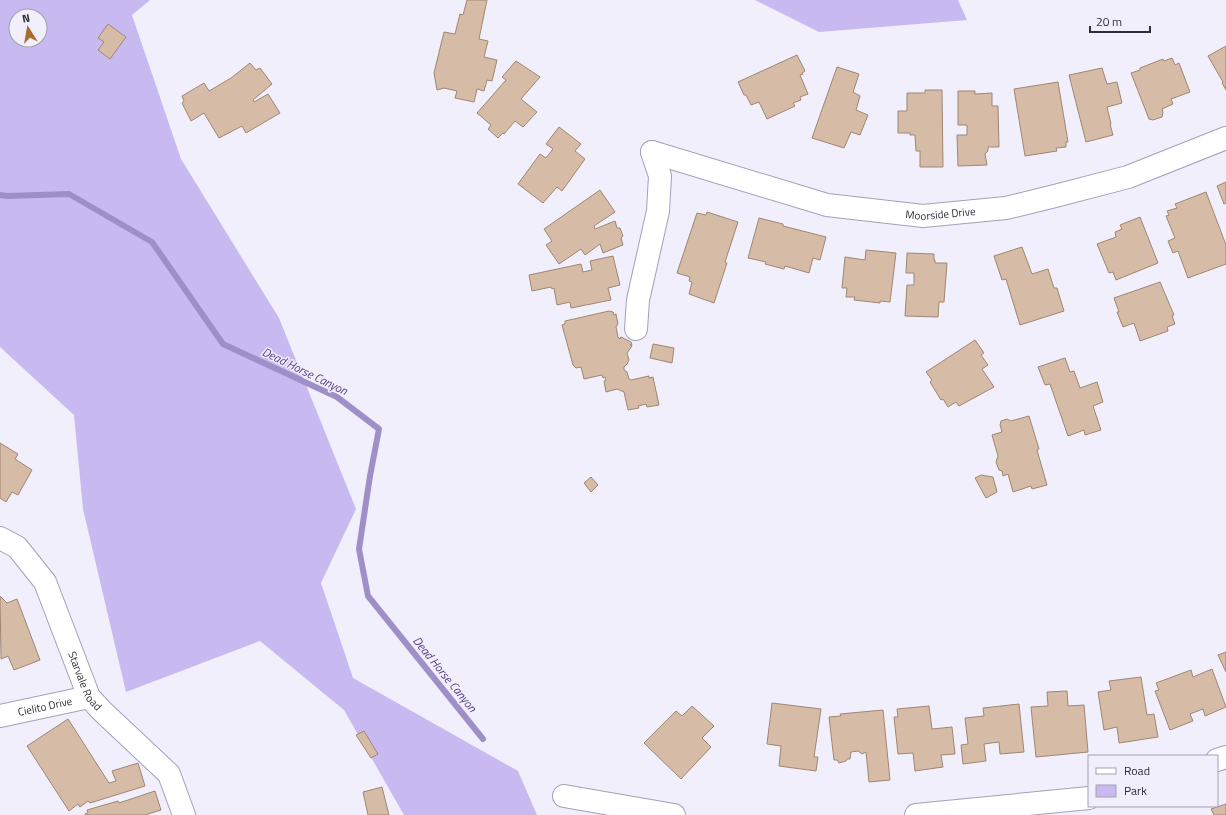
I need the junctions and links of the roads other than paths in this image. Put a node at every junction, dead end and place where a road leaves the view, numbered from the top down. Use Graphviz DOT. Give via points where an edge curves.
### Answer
graph roads {
  1 [pos="1226,138"];
  2 [pos="636,329"];
  3 [pos="0,538"];
  4 [pos="89,697"];
  5 [pos="0,716"];
  6 [pos="564,796"];
  7 [pos="1084,804"];
  8 [pos="184,815"];
  9 [pos="674,815"];
  10 [pos="916,815"];
  1 -- 2 [label="street, Moorside Drive" via="1128,177 1006,208 923,216 827,204 652,152 660,176 658,211 638,300"];
  3 -- 4 [label="street, Starvale Road" via="17,547 45,582"];
  4 -- 5 [label="street, Cielito Drive"];
  4 -- 8 [label="street, Starvale Road" via="169,774"];
  6 -- 9 [label="street"];
  7 -- 10 [label="street"];
}
